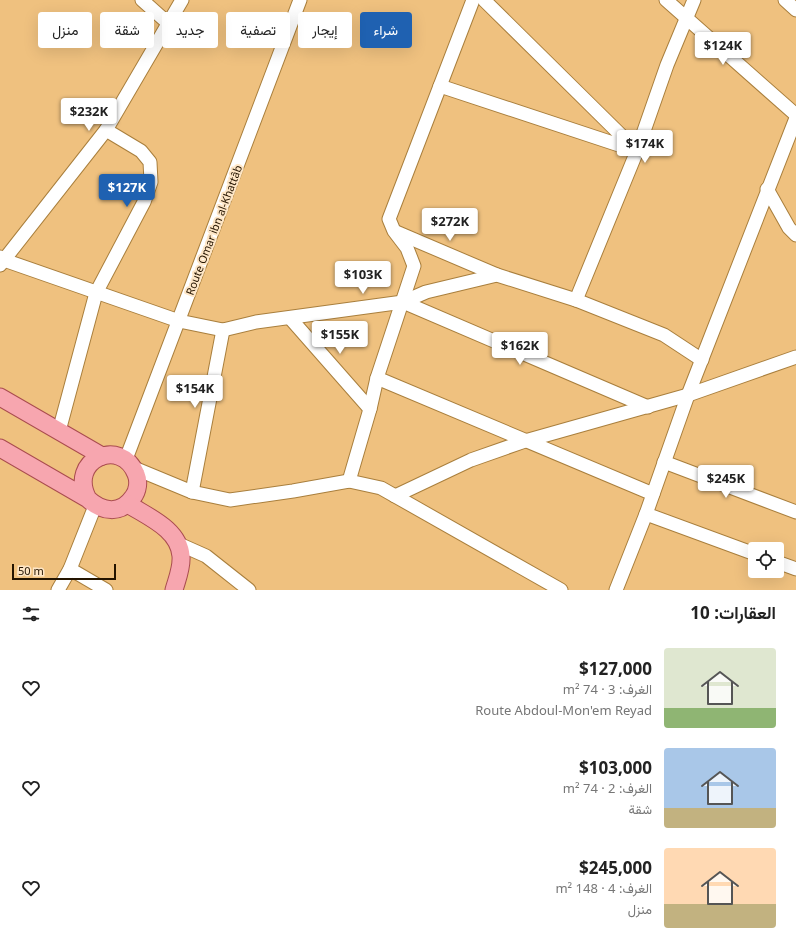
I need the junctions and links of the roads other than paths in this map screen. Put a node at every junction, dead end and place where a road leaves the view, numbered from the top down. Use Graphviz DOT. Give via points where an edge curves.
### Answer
graph roads {
  1 [pos="142,0"];
  2 [pos="182,0"];
  3 [pos="300,0"];
  4 [pos="473,0"];
  5 [pos="484,0"];
  6 [pos="666,0"];
  7 [pos="694,0"];
  8 [pos="785,0"];
  9 [pos="796,10"];
  10 [pos="176,12"];
  11 [pos="686,17"];
  12 [pos="162,18"];
  13 [pos="162,36"];
  14 [pos="440,86"];
  15 [pos="796,115"];
  16 [pos="796,118"];
  17 [pos="106,130"];
  18 [pos="637,151"];
  19 [pos="767,189"];
  20 [pos="394,231"];
  21 [pos="796,235"];
  22 [pos="1,260"];
  23 [pos="497,275"];
  24 [pos="96,293"];
  25 [pos="576,300"];
  26 [pos="403,302"];
  27 [pos="290,318"];
  28 [pos="179,321"];
  29 [pos="223,330"];
  30 [pos="796,357"];
  31 [pos="702,360"];
  32 [pos="378,378"];
  33 [pos="688,396"];
  34 [pos="0,397"];
  35 [pos="648,407"];
  36 [pos="370,409"];
  37 [pos="59,431"];
  38 [pos="525,441"];
  39 [pos="0,448"];
  40 [pos="102,456"];
  41 [pos="664,462"];
  42 [pos="130,463"];
  43 [pos="349,481"];
  44 [pos="192,492"];
  45 [pos="653,494"];
  46 [pos="395,496"];
  47 [pos="92,502"];
  48 [pos="128,504"];
  49 [pos="796,512"];
  50 [pos="646,514"];
  51 [pos="179,544"];
  52 [pos="748,551"];
  53 [pos="784,565"];
  54 [pos="70,569"];
  55 [pos="796,569"];
  56 [pos="58,590"];
  57 [pos="106,590"];
  58 [pos="174,590"];
  59 [pos="249,590"];
  60 [pos="561,590"];
  61 [pos="616,590"];
  1 -- 12 [label="street"];
  2 -- 10 [label="street"];
  3 -- 28 [label="street, Route Omar ibn al-Khattâb"];
  4 -- 14 [label="street"];
  5 -- 18 [label="street"];
  6 -- 11 [label="street"];
  7 -- 11 [label="street"];
  8 -- 9 [label="street"];
  11 -- 15 [label="street"];
  11 -- 18 [label="street"];
  13 -- 17 [label="street"];
  14 -- 18 [label="street"];
  14 -- 20 [label="street" via="389,219"];
  16 -- 19 [label="street"];
  17 -- 22 [label="street"];
  17 -- 24 [label="street" via="140,151 150,162 151,182 144,202"];
  18 -- 25 [label="street"];
  19 -- 21 [label="street" via="789,228"];
  19 -- 31 [label="street"];
  20 -- 23 [label="street"];
  20 -- 26 [label="street" via="408,248 414,266"];
  22 -- 24 [label="street"];
  23 -- 25 [label="street"];
  23 -- 26 [label="street" via="426,292"];
  24 -- 28 [label="street"];
  24 -- 37 [label="street"];
  25 -- 31 [label="street" via="664,335"];
  26 -- 27 [label="street"];
  26 -- 32 [label="street"];
  26 -- 35 [label="street"];
  27 -- 29 [label="street" via="256,322"];
  27 -- 36 [label="street"];
  28 -- 29 [label="street"];
  28 -- 42 [label="street, Route Omar ibn al-Khattâb"];
  29 -- 44 [label="street"];
  30 -- 33 [label="street"];
  31 -- 33 [label="street"];
  32 -- 36 [label="street"];
  32 -- 38 [label="street"];
  33 -- 35 [label="street"];
  33 -- 41 [label="street"];
  34 -- 37 [label="main road"];
  35 -- 38 [label="street"];
  36 -- 43 [label="street"];
  37 -- 40 [label="main road"];
  38 -- 45 [label="street"];
  38 -- 46 [label="street" via="471,460"];
  39 -- 47 [label="main road"];
  40 -- 42 [label="main road" via="118,456"];
  40 -- 47 [label="main road" via="88,466 82,483"];
  41 -- 45 [label="street"];
  41 -- 49 [label="street"];
  42 -- 44 [label="street"];
  42 -- 48 [label="main road" via="138,477 138,487"];
  43 -- 44 [label="street" via="230,500"];
  43 -- 46 [label="street" via="381,488"];
  45 -- 50 [label="street"];
  46 -- 60 [label="street"];
  47 -- 48 [label="main road" via="106,510 118,509"];
  47 -- 54 [label="street"];
  48 -- 51 [label="main road" via="164,527"];
  50 -- 52 [label="street"];
  50 -- 61 [label="street"];
  51 -- 58 [label="main road" via="181,568"];
  51 -- 59 [label="street" via="206,556"];
  53 -- 55 [label="street"];
  54 -- 56 [label="street"];
  54 -- 57 [label="street"];
}
